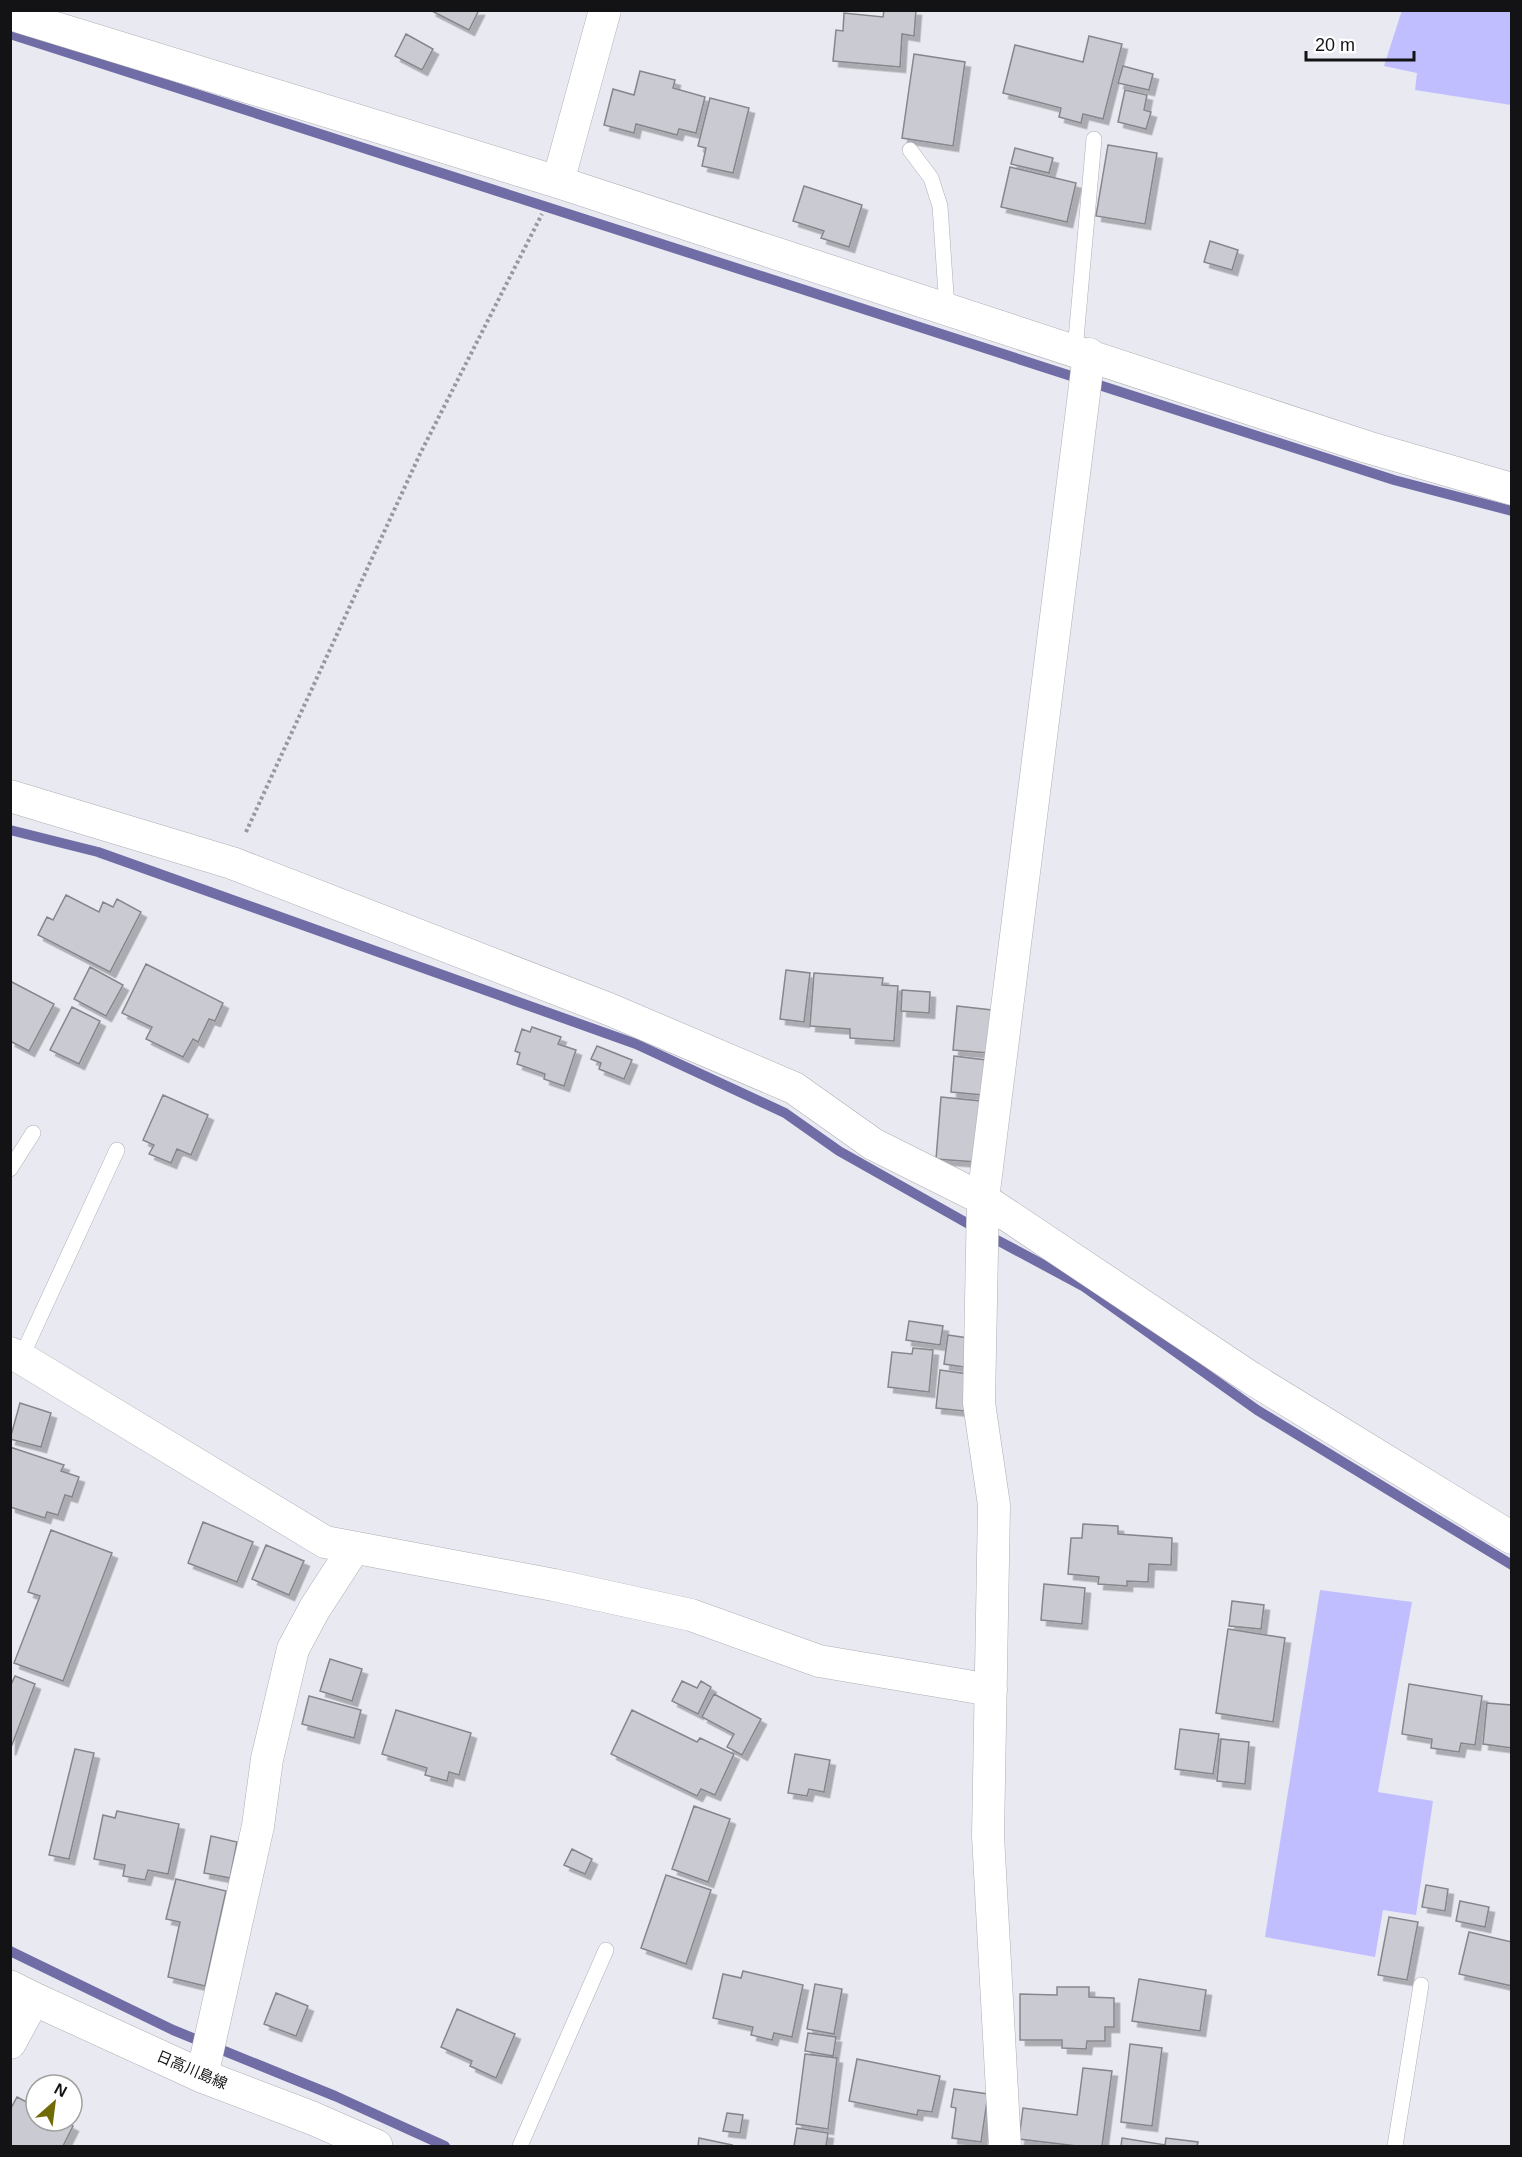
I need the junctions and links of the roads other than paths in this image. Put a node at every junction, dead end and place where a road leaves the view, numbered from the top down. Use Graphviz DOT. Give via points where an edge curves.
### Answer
graph roads {
  1 [pos="605,10"];
  2 [pos="10,14"];
  3 [pos="1094,139"];
  4 [pos="910,150"];
  5 [pos="558,182"];
  6 [pos="947,309"];
  7 [pos="1082,352"];
  8 [pos="1512,489"];
  9 [pos="10,796"];
  10 [pos="33,1133"];
  11 [pos="117,1150"];
  12 [pos="10,1168"];
  13 [pos="983,1199"];
  14 [pos="16,1356"];
  15 [pos="1512,1539"];
  16 [pos="354,1548"];
  17 [pos="991,1690"];
  18 [pos="606,1950"];
  19 [pos="1421,1984"];
  20 [pos="22,1993"];
  21 [pos="10,2043"];
  22 [pos="202,2076"];
  23 [pos="376,2146"];
  24 [pos="520,2146"];
  25 [pos="1005,2146"];
  26 [pos="1395,2146"];
  1 -- 5 [label="street"];
  2 -- 5 [label="street"];
  3 -- 7 [label="lane"];
  4 -- 6 [label="lane" via="931,178 940,206"];
  5 -- 6 [label="street"];
  6 -- 7 [label="street"];
  7 -- 8 [label="street" via="1367,447"];
  7 -- 13 [label="street"];
  9 -- 13 [label="street" via="232,863 611,1010 794,1088 873,1144"];
  10 -- 12 [label="lane"];
  11 -- 14 [label="lane"];
  13 -- 15 [label="street" via="1251,1378"];
  13 -- 17 [label="street" via="979,1402 994,1505"];
  14 -- 16 [label="street" via="325,1542"];
  16 -- 17 [label="street" via="691,1615 819,1661"];
  16 -- 22 [label="street" via="293,1649"];
  17 -- 25 [label="street" via="988,1836"];
  18 -- 24 [label="lane"];
  19 -- 26 [label="lane"];
  20 -- 21 [label="street"];
  20 -- 22 [label="main road, 日高川島線"];
  22 -- 23 [label="main road, 日高川島線"];
}
